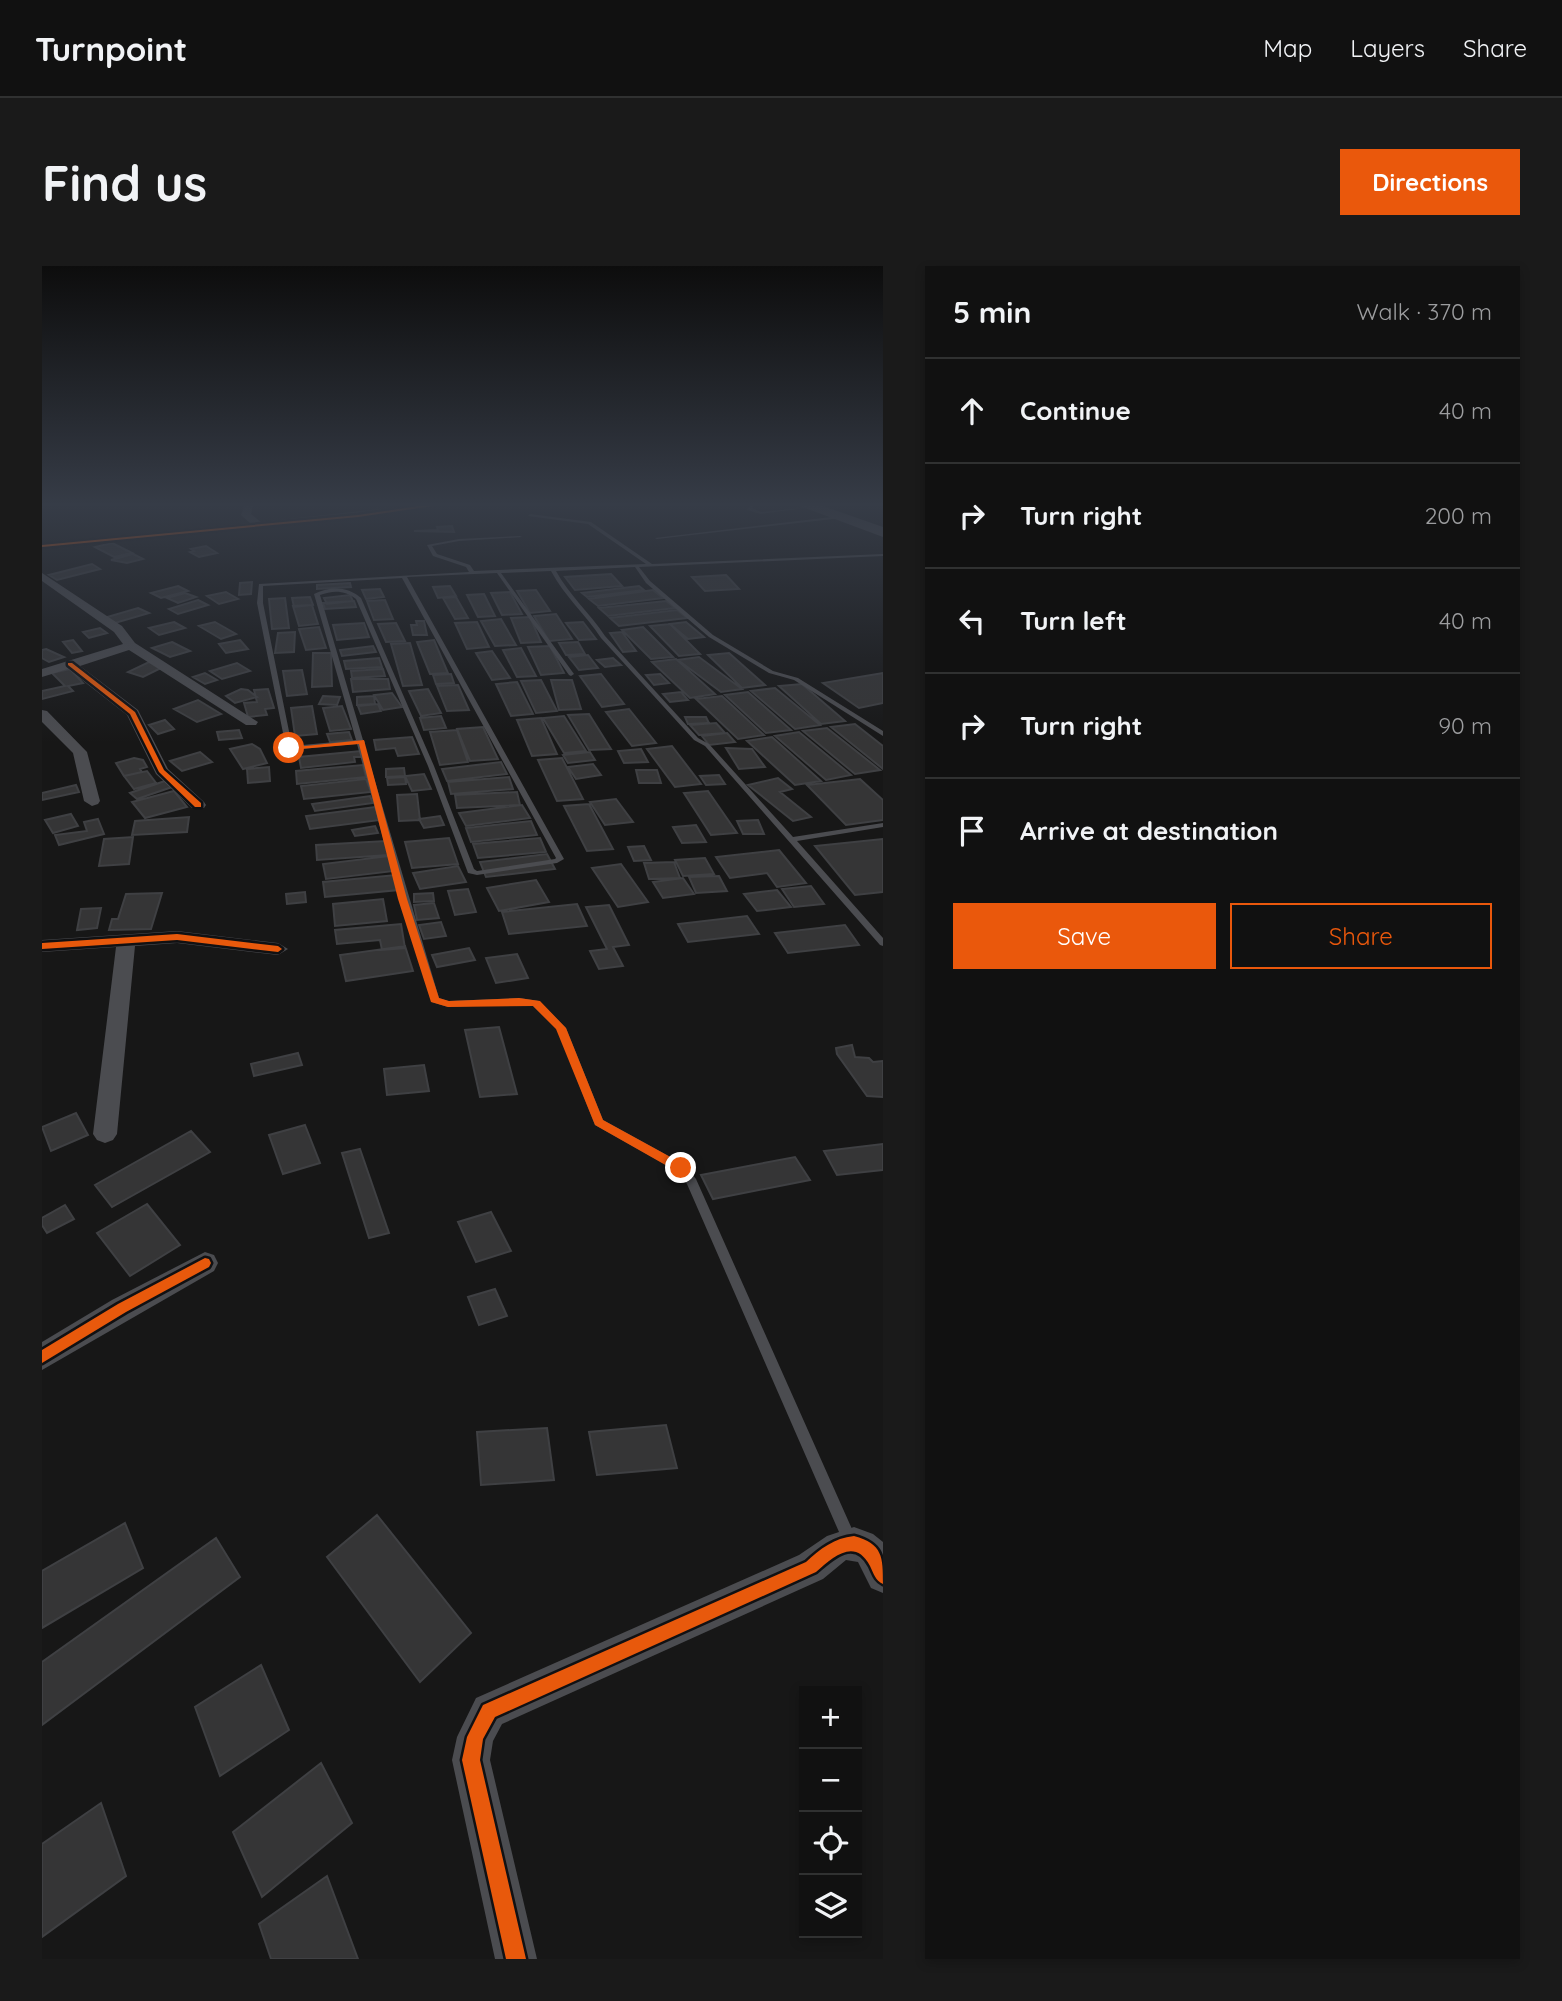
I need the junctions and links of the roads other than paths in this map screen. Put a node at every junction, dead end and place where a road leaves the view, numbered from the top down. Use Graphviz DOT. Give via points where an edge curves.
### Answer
graph roads {
  1 [pos="55,585"];
  2 [pos="261,585"];
  3 [pos="409,585"];
  4 [pos="507,585"];
  5 [pos="561,585"];
  6 [pos="652,585"];
  7 [pos="131,646"];
  8 [pos="70,664"];
  9 [pos="42,673"];
  10 [pos="571,674"];
  11 [pos="42,714"];
  12 [pos="251,722"];
  13 [pos="883,734"];
  14 [pos="362,742"];
  15 [pos="92,800"];
  16 [pos="198,805"];
  17 [pos="883,825"];
  18 [pos="791,840"];
  19 [pos="126,939"];
  20 [pos="883,943"];
  21 [pos="42,946"];
  22 [pos="278,949"];
  23 [pos="105,1134"];
  24 [pos="205,1263"];
  25 [pos="42,1357"];
  26 [pos="852,1544"];
  27 [pos="883,1576"];
  28 [pos="516,1959"];
  1 -- 7 [label="street" via="118,629"];
  2 -- 14 [label="lane" via="260,603 289,748"];
  3 -- 14 [label="lane" via="560,859 471,871 358,598 351,592 324,591 317,594"];
  4 -- 10 [label="lane"];
  5 -- 18 [label="lane" via="613,649"];
  6 -- 13 [label="lane" via="711,636 771,672 796,679"];
  7 -- 8 [label="street"];
  7 -- 12 [label="street"];
  8 -- 9 [label="street"];
  8 -- 16 [label="street" via="133,713 161,771"];
  11 -- 15 [label="street" via="80,752"];
  14 -- 26 [label="lane" via="435,1000 448,1004 536,1003 561,1028 599,1122 681,1168 692,1182"];
  17 -- 18 [label="lane"];
  18 -- 20 [label="lane"];
  19 -- 21 [label="street"];
  19 -- 22 [label="street" via="177,937"];
  19 -- 23 [label="street"];
  24 -- 25 [label="street"];
  26 -- 27 [label="street" via="868,1550"];
  26 -- 28 [label="street" via="836,1546 811,1567 489,1711 475,1737 471,1760"];
}
